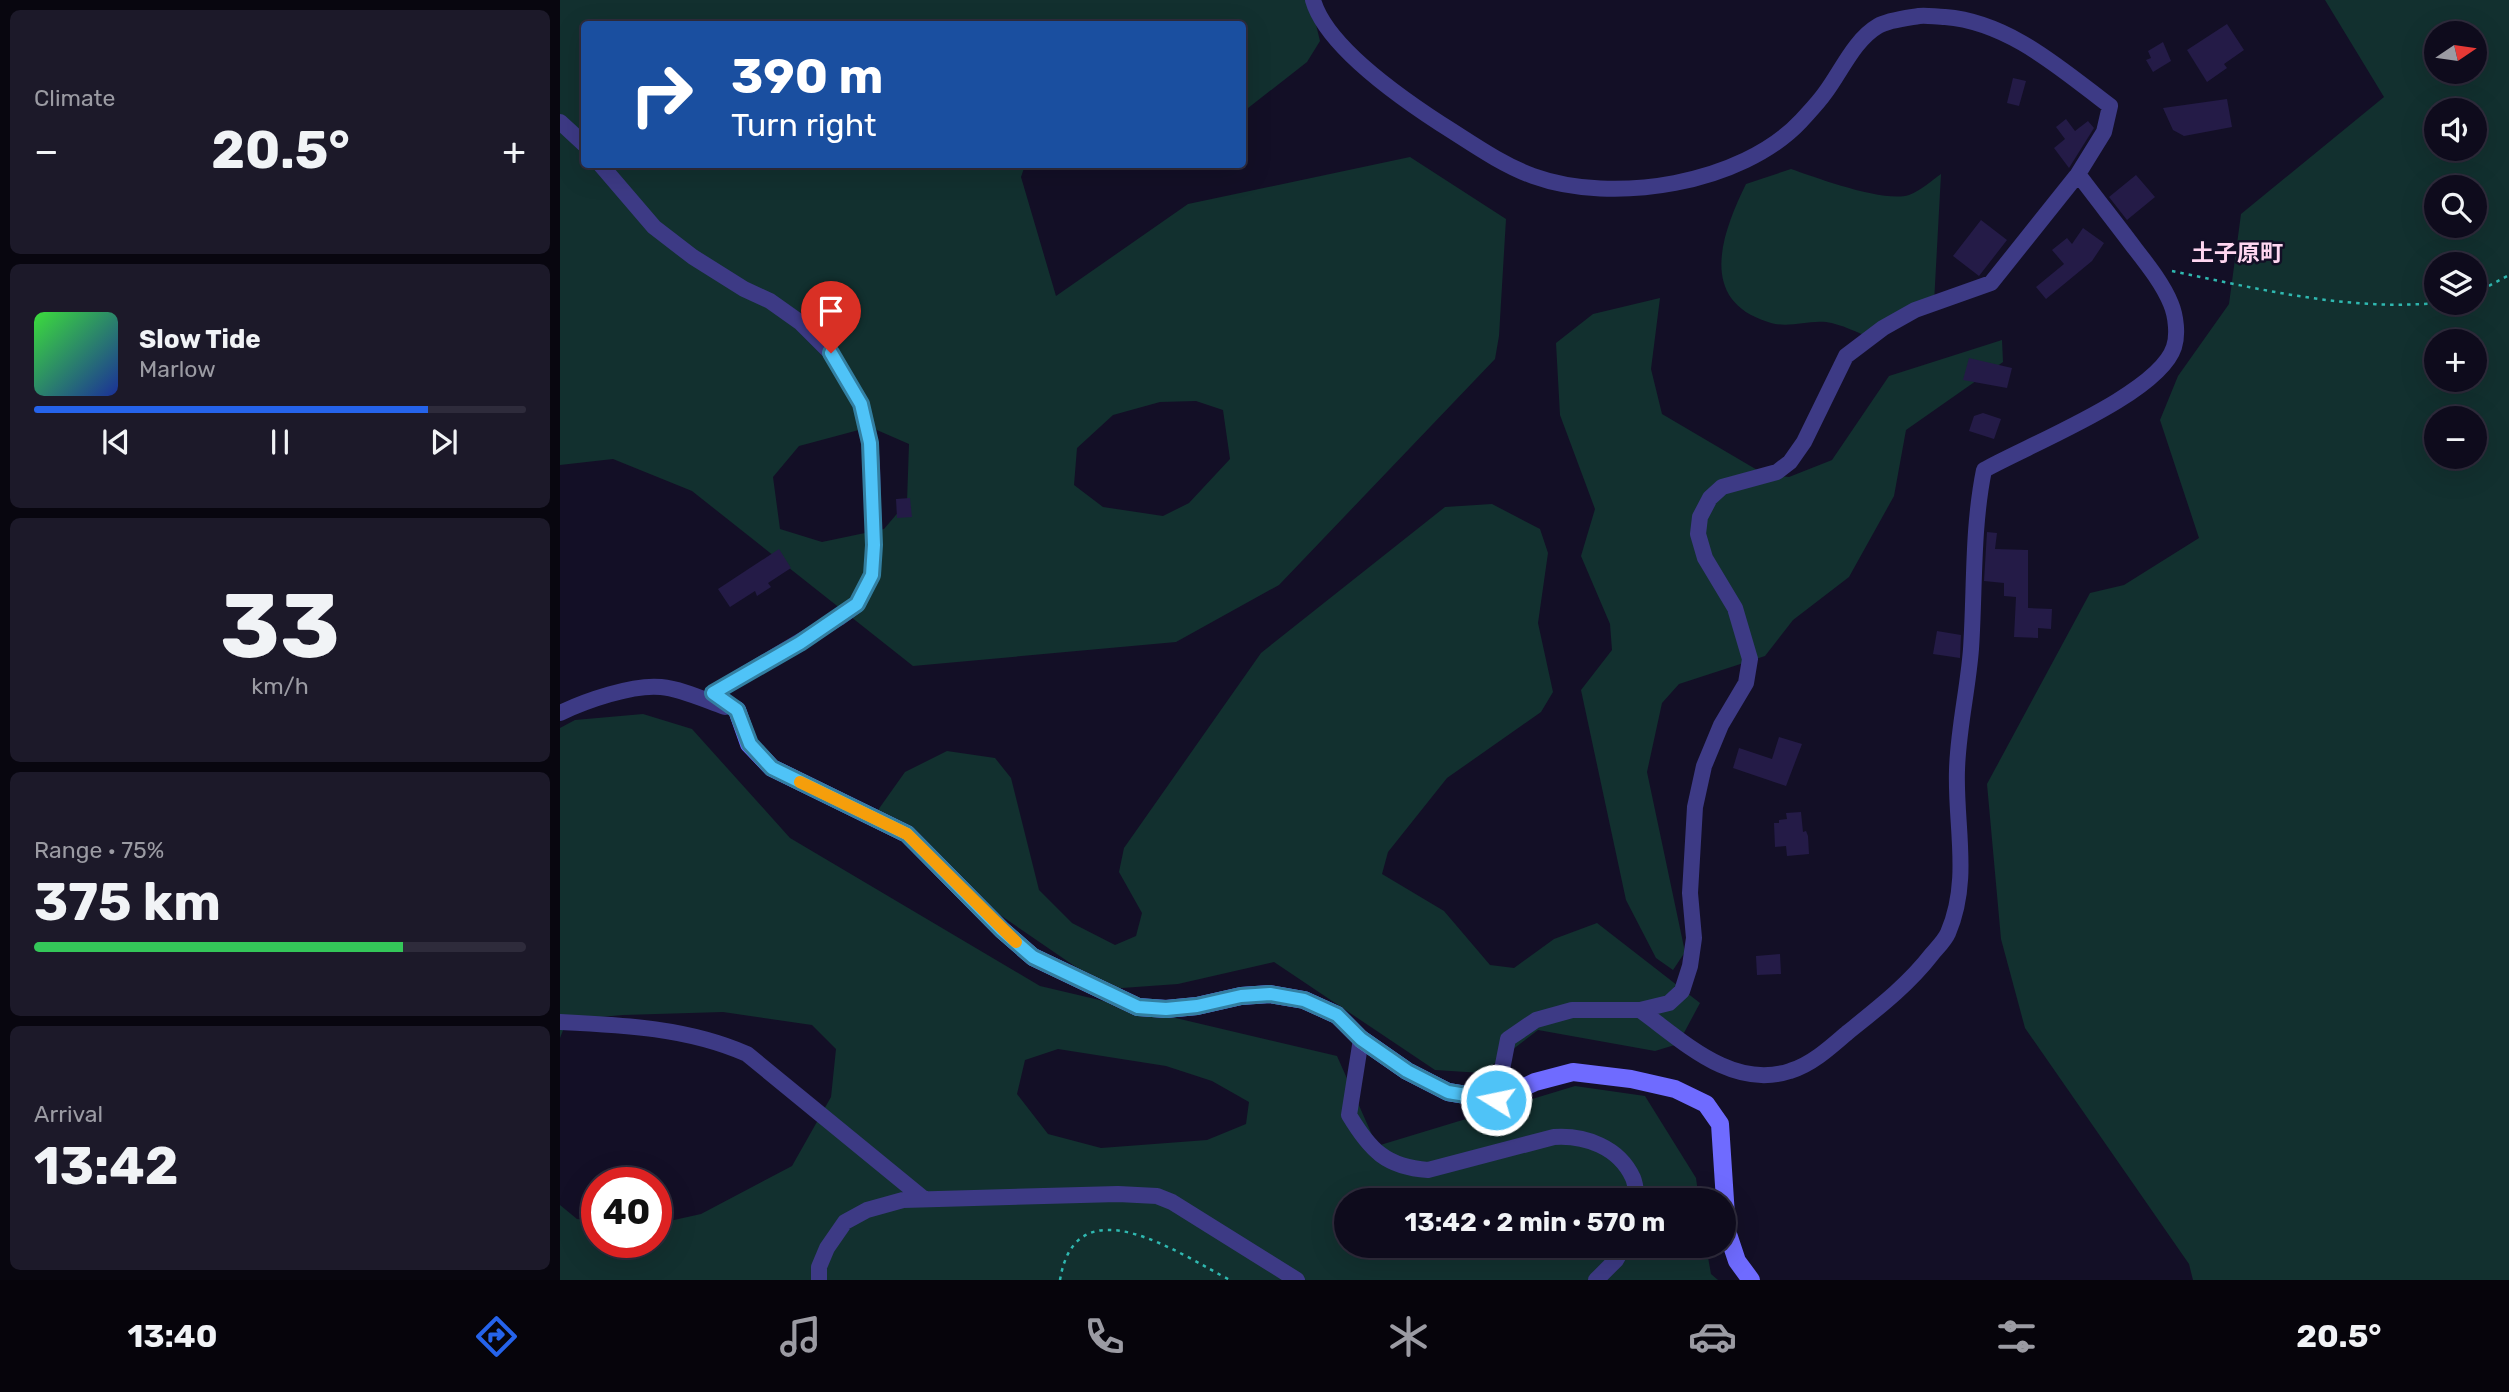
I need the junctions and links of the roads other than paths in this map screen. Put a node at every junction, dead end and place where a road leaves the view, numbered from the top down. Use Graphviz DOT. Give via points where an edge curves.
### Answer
graph roads {
  1 [pos="1313,0"];
  2 [pos="560,122"];
  3 [pos="581,141"];
  4 [pos="603,168"];
  5 [pos="2078,174"];
  6 [pos="737,710"];
  7 [pos="560,713"];
  8 [pos="1640,1010"];
  9 [pos="560,1022"];
  10 [pos="1361,1039"];
  11 [pos="1496,1100"];
  12 [pos="1635,1188"];
  13 [pos="924,1199"];
  14 [pos="1617,1258"];
  15 [pos="819,1280"];
  16 [pos="1297,1280"];
  17 [pos="1596,1280"];
  18 [pos="1751,1280"];
  1 -- 5 [label="street" via="1330,32 1413,106 1533,176 1585,188 1659,186 1730,168 1799,124 1863,38 1878,26 1922,16 1962,18 2000,31 2046,57 2110,106 2104,132"];
  2 -- 3 [label="street"];
  4 -- 6 [label="street" via="654,228 801,323 831,353 861,404 870,443 872,575 857,604 839,618 713,693"];
  5 -- 8 [label="street" via="1991,283 1915,310 1846,356 1790,462 1777,471 1722,487 1705,505 1698,534 1705,558 1735,608 1750,659 1746,683 1704,766 1695,807 1690,966 1682,991 1669,1003"];
  5 -- 8 [label="street" via="2148,266 2172,306 2177,332 2174,348 2158,371 2090,418 1984,470 1976,508 1971,650 1957,769 1960,893 1948,934 1905,987 1792,1071 1764,1076 1718,1065"];
  6 -- 7 [label="street" via="665,687 648,687 583,702"];
  6 -- 10 [label="street" via="750,744 772,768 907,834 1033,957 1138,1007 1197,1006 1270,994 1304,1000 1337,1015"];
  8 -- 11 [label="street" via="1572,1010 1536,1020 1508,1039"];
  9 -- 13 [label="street" via="654,1028 720,1042 747,1054"];
  10 -- 11 [label="street" via="1448,1092"];
  10 -- 12 [label="street" via="1349,1115 1366,1143 1387,1160 1408,1169 1429,1170 1570,1136 1596,1142 1619,1158"];
  11 -- 18 [label="street" via="1535,1082 1573,1072 1675,1089 1706,1104 1720,1124 1727,1231 1737,1261"];
  13 -- 15 [label="street" via="867,1210 845,1222 827,1248"];
  13 -- 16 [label="street" via="1157,1196"];
  14 -- 17 [label="street"];
}
